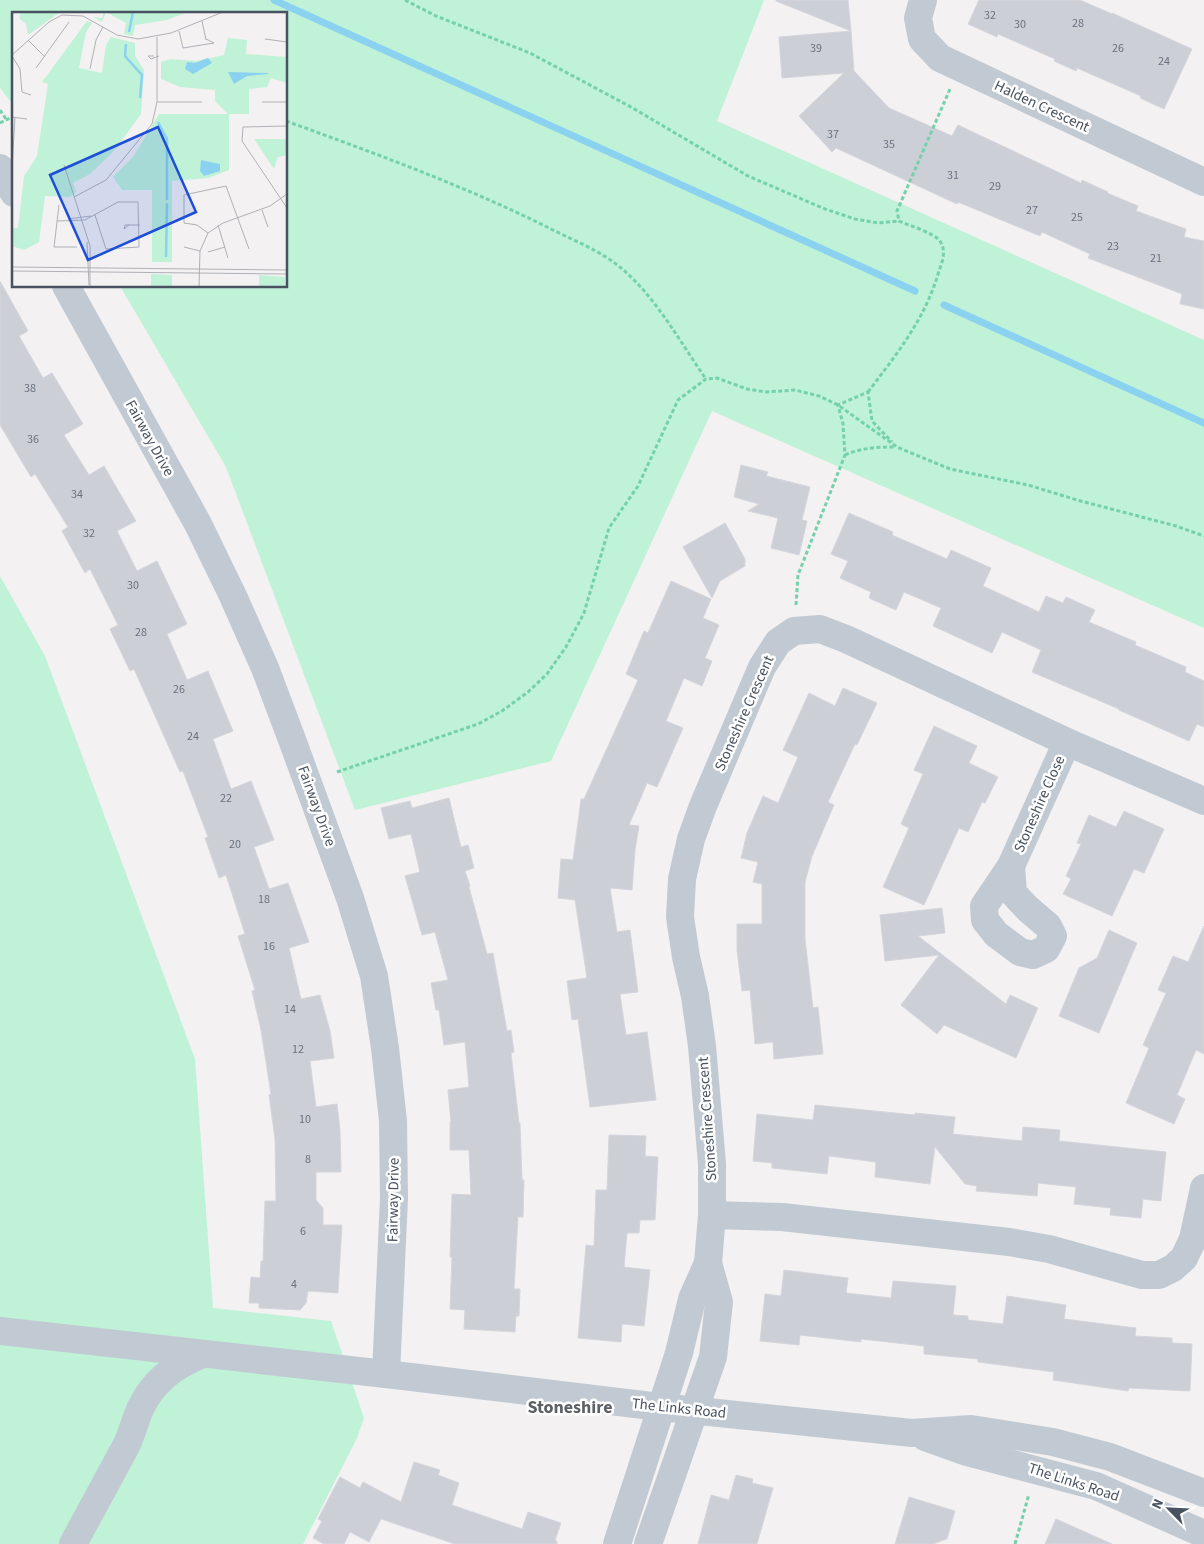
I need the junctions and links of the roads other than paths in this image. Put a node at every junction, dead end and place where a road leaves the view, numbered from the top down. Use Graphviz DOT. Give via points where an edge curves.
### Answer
graph roads {
  1 [pos="923,0"];
  2 [pos="0,168"];
  3 [pos="1204,182"];
  4 [pos="12,189"];
  5 [pos="67,288"];
  6 [pos="1067,742"];
  7 [pos="1204,801"];
  8 [pos="1011,866"];
  9 [pos="1204,1188"];
  10 [pos="712,1214"];
  11 [pos="708,1263"];
  12 [pos="0,1332"];
  13 [pos="204,1354"];
  14 [pos="386,1374"];
  15 [pos="660,1407"];
  16 [pos="694,1410"];
  17 [pos="912,1432"];
  18 [pos="1204,1493"];
  19 [pos="1204,1534"];
  20 [pos="73,1544"];
  21 [pos="617,1544"];
  22 [pos="648,1544"];
  1 -- 3 [label="street, Halden Crescent" via="918,18 922,39 940,58"];
  2 -- 4 [label="street"];
  5 -- 14 [label="street, Fairway Drive" via="198,524 233,596 298,753 374,976 393,1121 394,1198"];
  6 -- 7 [label="street"];
  6 -- 8 [label="street, Stoneshire Close"];
  6 -- 10 [label="street, Stoneshire Crescent" via="820,629 794,631 778,642 762,667 703,806 682,878 680,916 702,1046 712,1164"];
  9 -- 10 [label="street" via="1192,1240 1184,1258 1159,1275 1142,1275 1050,1249 1009,1242 782,1217"];
  10 -- 11 [label="street, Stoneshire Crescent"];
  11 -- 15 [label="street, Stoneshire Crescent" via="692,1299 679,1353"];
  11 -- 16 [label="street, Stoneshire Crescent" via="719,1302 713,1357"];
  12 -- 13 [label="street, The Links Road"];
  13 -- 14 [label="street, The Links Road"];
  13 -- 20 [label="street" via="184,1361 148,1396 131,1436"];
  14 -- 15 [label="street, The Links Road"];
  15 -- 16 [label="street, The Links Road"];
  15 -- 21 [label="street, Stoneshire Crescent"];
  16 -- 17 [label="street, The Links Road"];
  16 -- 22 [label="street, Stoneshire Crescent"];
  17 -- 18 [label="street, The Links Road" via="971,1429 1053,1442 1110,1457"];
  17 -- 19 [label="street, The Links Road" via="967,1452 1096,1486"];
}
